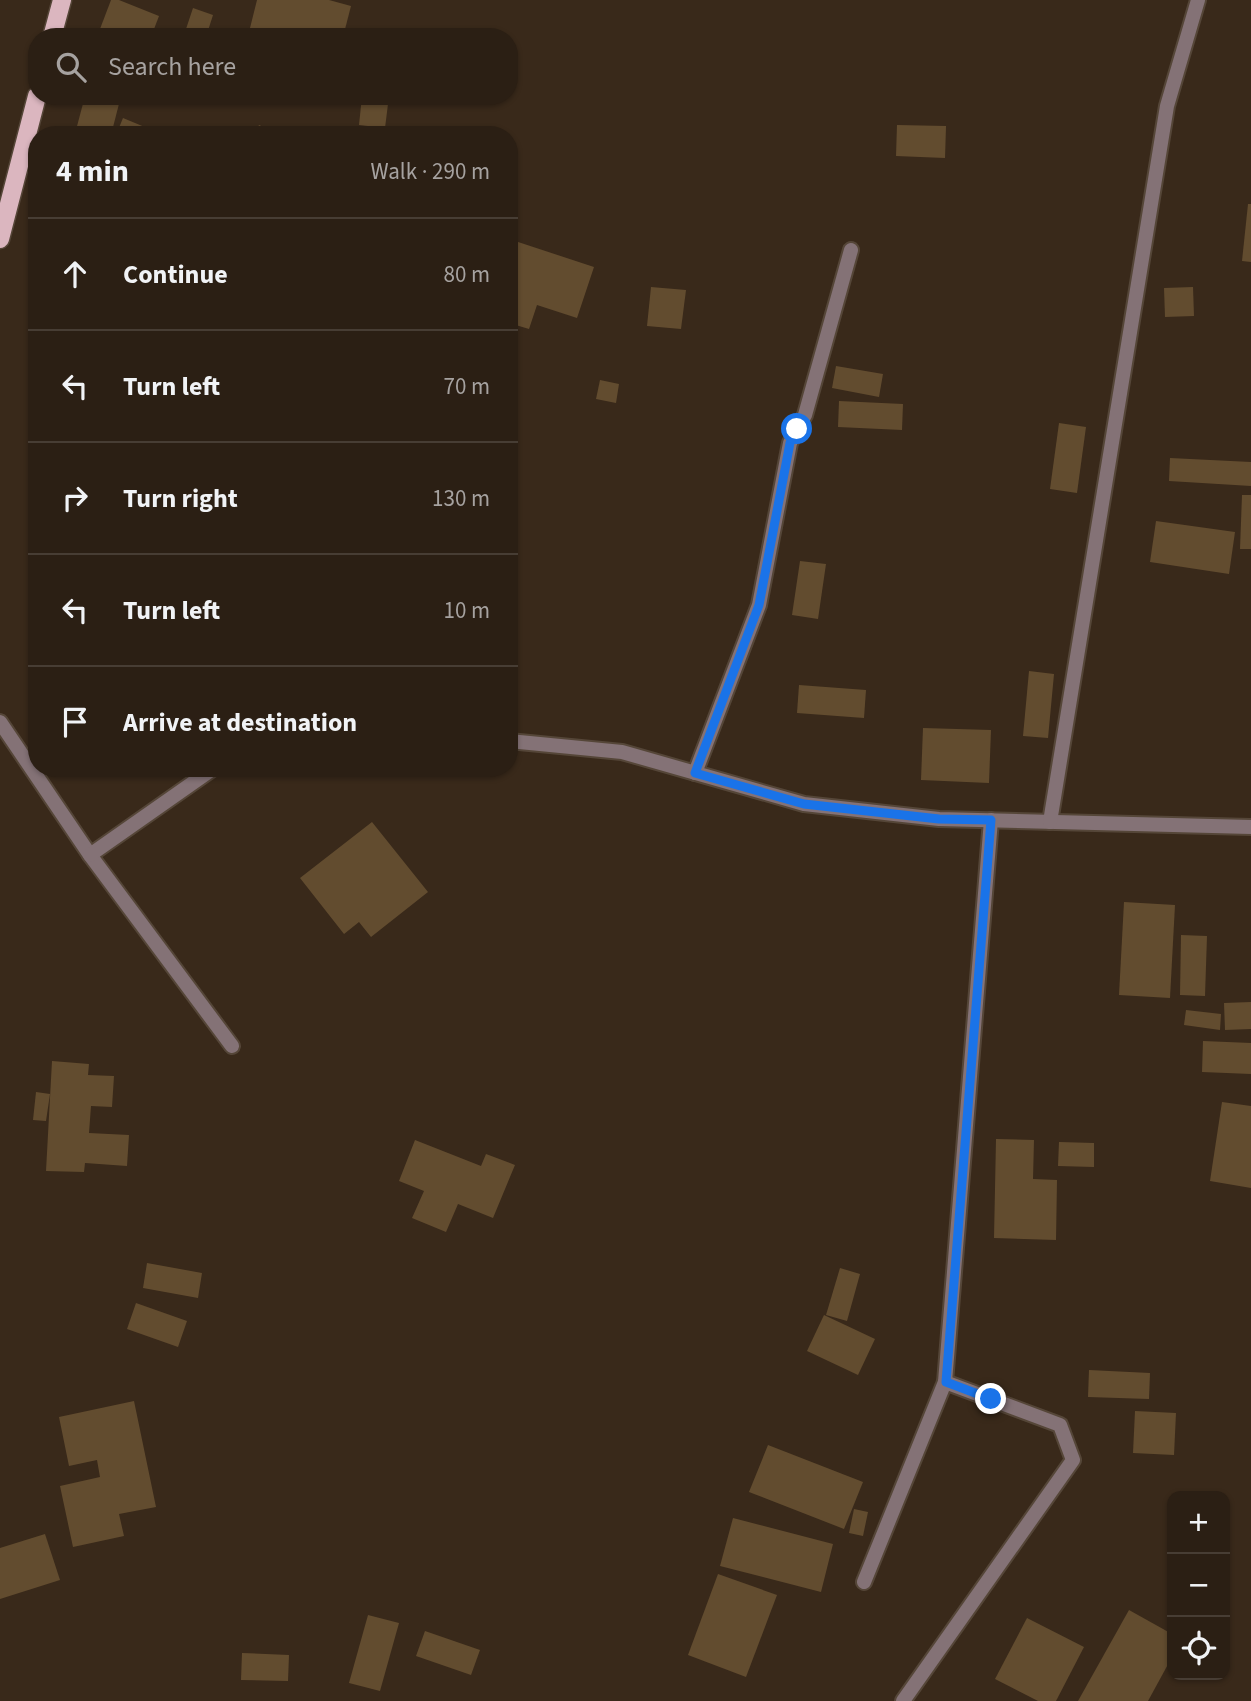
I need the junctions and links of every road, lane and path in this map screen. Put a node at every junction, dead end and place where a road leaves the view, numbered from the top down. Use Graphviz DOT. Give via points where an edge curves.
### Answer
graph roads {
  1 [pos="62,0"];
  2 [pos="1198,0"];
  3 [pos="54,28"];
  4 [pos="35,105"];
  5 [pos="29,126"];
  6 [pos="28,131"];
  7 [pos="0,239"];
  8 [pos="851,250"];
  9 [pos="0,722"];
  10 [pos="518,742"];
  11 [pos="28,763"];
  12 [pos="695,773"];
  13 [pos="37,777"];
  14 [pos="201,777"];
  15 [pos="991,820"];
  16 [pos="1050,822"];
  17 [pos="1251,827"];
  18 [pos="90,855"];
  19 [pos="232,1046"];
  20 [pos="946,1382"];
  21 [pos="864,1582"];
  22 [pos="903,1701"];
  1 -- 3 [label="main road"];
  2 -- 16 [label="street" via="1167,106"];
  4 -- 5 [label="main road"];
  6 -- 7 [label="main road"];
  8 -- 12 [label="street" via="805,415 790,443 759,605"];
  9 -- 11 [label="street"];
  10 -- 12 [label="street" via="622,752"];
  12 -- 15 [label="street" via="804,804"];
  13 -- 18 [label="street"];
  14 -- 18 [label="street"];
  15 -- 16 [label="street"];
  15 -- 20 [label="street"];
  16 -- 17 [label="street"];
  18 -- 19 [label="street"];
  20 -- 21 [label="street"];
  20 -- 22 [label="street" via="1060,1424 1073,1460"];
}
